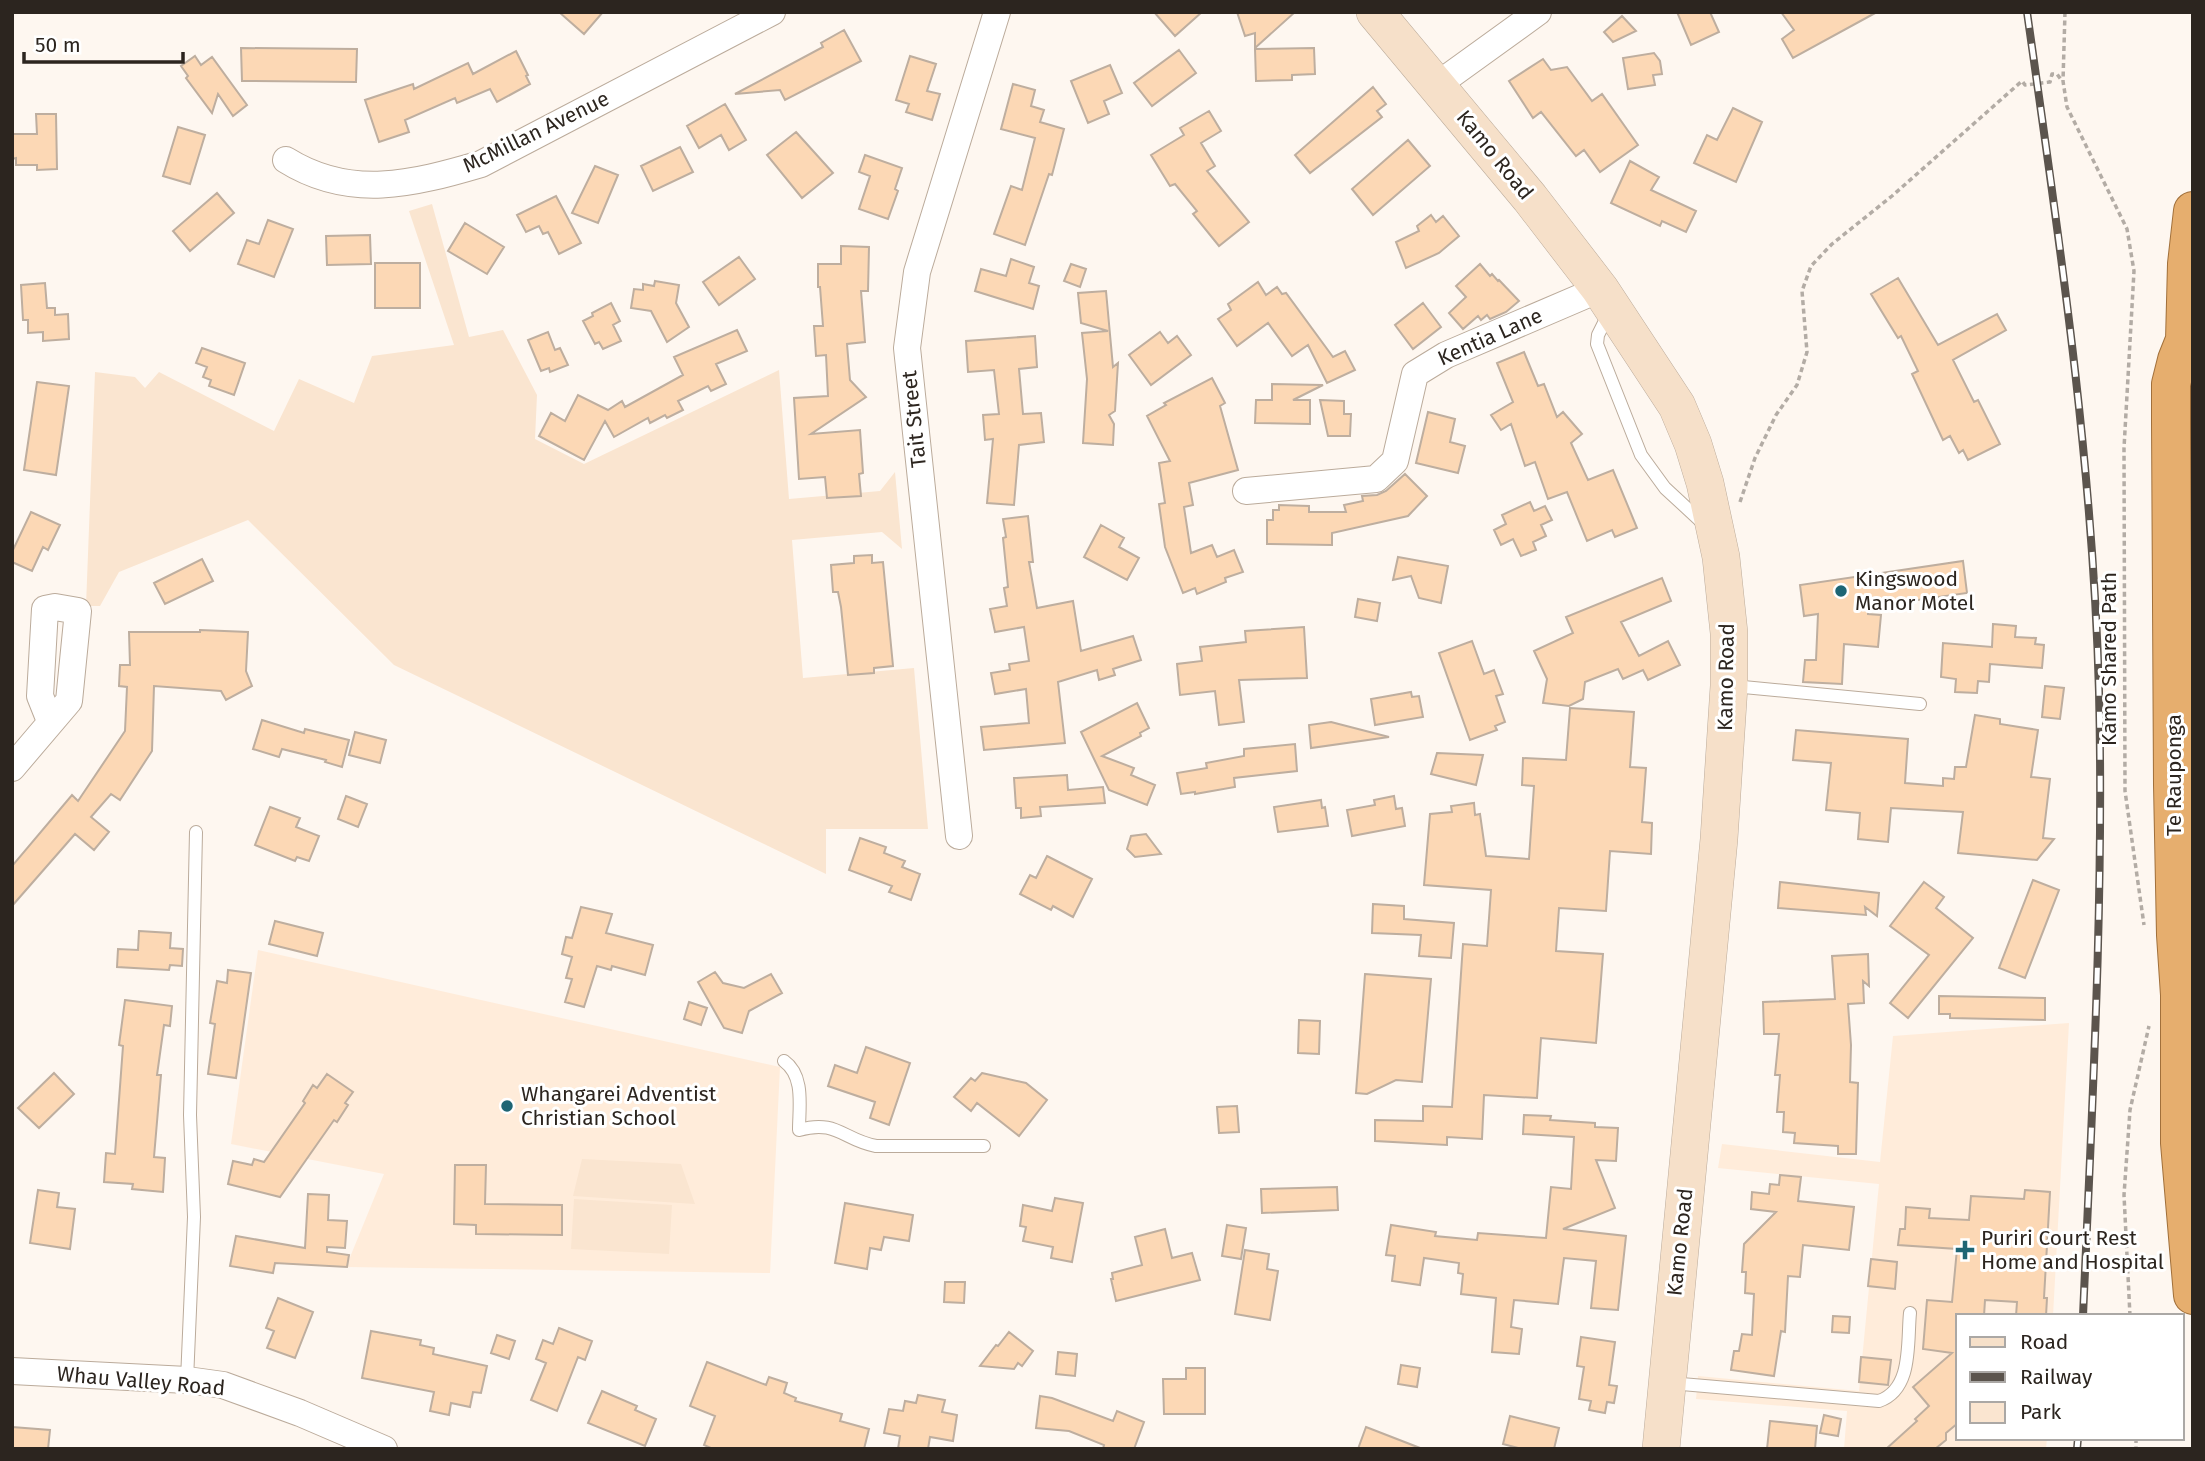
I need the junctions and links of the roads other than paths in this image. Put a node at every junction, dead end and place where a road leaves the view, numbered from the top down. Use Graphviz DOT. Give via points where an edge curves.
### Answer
graph roads {
  1 [pos="772,12"];
  2 [pos="997,12"];
  3 [pos="1375,12"];
  4 [pos="1538,12"];
  5 [pos="1437,85"];
  6 [pos="286,160"];
  7 [pos="2193,211"];
  8 [pos="1606,298"];
  9 [pos="2189,349"];
  10 [pos="1246,491"];
  11 [pos="1727,521"];
  12 [pos="1729,686"];
  13 [pos="1920,704"];
  14 [pos="50,721"];
  15 [pos="12,768"];
  16 [pos="196,832"];
  17 [pos="959,836"];
  18 [pos="2177,943"];
  19 [pos="784,1061"];
  20 [pos="984,1146"];
  21 [pos="2193,1295"];
  22 [pos="1910,1313"];
  23 [pos="12,1371"];
  24 [pos="187,1380"];
  25 [pos="1667,1382"];
  26 [pos="384,1449"];
  27 [pos="1661,1449"];
  1 -- 6 [label="street, McMillan Avenue" via="481,164 403,183 345,184 314,176"];
  2 -- 17 [label="street, Tait Street" via="917,272 907,348"];
  3 -- 5 [label="main road, Kamo Road"];
  4 -- 5 [label="street"];
  5 -- 8 [label="main road, Kamo Road"];
  7 -- 9 [label="highway, Te Rauponga" via="2187,264"];
  8 -- 10 [label="street, Kentia Lane" via="1446,355 1415,374 1395,461 1376,479"];
  8 -- 11 [label="main road, Kamo Road" via="1677,406 1705,483"];
  8 -- 11 [label="lane" via="1597,345 1641,455 1665,488"];
  9 -- 18 [label="highway, Te Rauponga" via="2176,360 2171,384"];
  11 -- 12 [label="main road, Kamo Road"];
  12 -- 13 [label="lane"];
  12 -- 25 [label="main road, Kamo Road" via="1719,839"];
  14 -- 15 [label="street"];
  16 -- 24 [label="lane" via="190,1115 194,1217"];
  18 -- 21 [label="highway, Te Rauponga" via="2180,1143"];
  19 -- 20 [label="lane" via="798,1078 799,1130 813,1126 837,1129 876,1146"];
  22 -- 25 [label="lane" via="1904,1379 1895,1393 1879,1401"];
  23 -- 24 [label="street, Whau Valley Road"];
  24 -- 26 [label="street, Whau Valley Road" via="243,1391"];
  25 -- 27 [label="main road, Kamo Road"];
}
